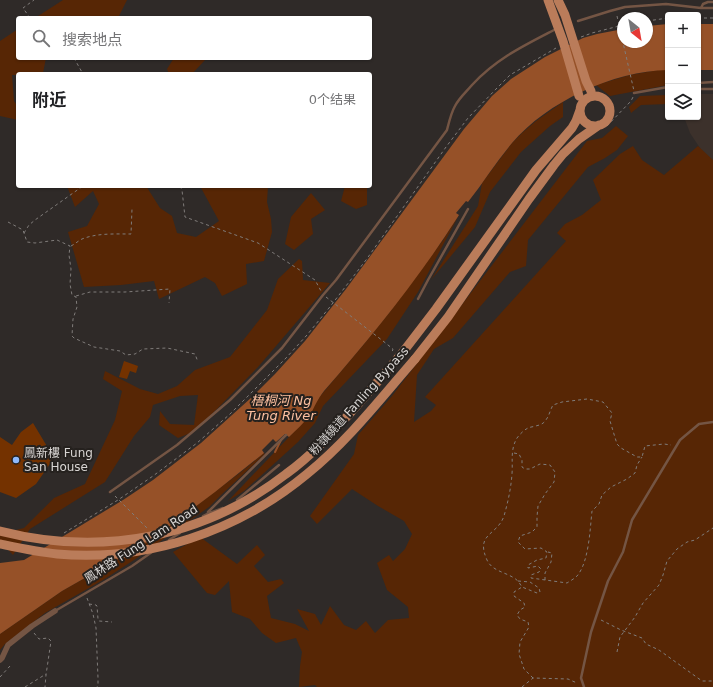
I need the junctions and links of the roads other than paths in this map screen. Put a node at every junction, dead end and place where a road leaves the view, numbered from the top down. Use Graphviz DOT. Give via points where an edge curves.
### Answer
graph roads {
  1 [pos="548,0"];
  2 [pos="558,0"];
  3 [pos="713,2"];
  4 [pos="701,8"];
  5 [pos="713,8"];
  6 [pos="578,21"];
  7 [pos="554,30"];
  8 [pos="713,82"];
  9 [pos="701,83"];
  10 [pos="665,87"];
  11 [pos="701,89"];
  12 [pos="713,89"];
  13 [pos="634,92"];
  14 [pos="593,93"];
  15 [pos="580,109"];
  16 [pos="599,125"];
  17 [pos="468,209"];
  18 [pos="418,299"];
  19 [pos="713,422"];
  20 [pos="286,435"];
  21 [pos="279,466"];
  22 [pos="110,492"];
  23 [pos="232,503"];
  24 [pos="226,507"];
  25 [pos="207,514"];
  26 [pos="0,531"];
  27 [pos="0,544"];
  28 [pos="55,611"];
  29 [pos="0,660"];
  30 [pos="584,687"];
  1 -- 15 [label="main road, bridge" via="563,41 579,96"];
  2 -- 14 [label="main road, bridge" via="586,81"];
  3 -- 4 [label="lane" via="703,4"];
  4 -- 5 [label="lane"];
  4 -- 6 [label="lane" via="666,4 625,7"];
  7 -- 22 [label="lane" via="500,60 461,96 447,130 324,296 282,348 230,400 177,445"];
  8 -- 9 [label="lane"];
  10 -- 13 [label="lane"];
  11 -- 12 [label="lane"];
  14 -- 15 [label="main road" via="585,99"];
  14 -- 16 [label="main road" via="605,100 610,109 608,119"];
  15 -- 16 [label="main road" via="581,118 587,124"];
  15 -- 26 [label="main road, 粉嶺繞道 Fanling Bypass, bridge" via="572,128 536,170 436,309 387,371 315,450 273,485 202,522 135,540 95,543 40,540"];
  16 -- 27 [label="main road, 粉嶺繞道 Fanling Bypass, bridge" via="572,145 544,177 448,317 371,410 308,474 277,497 245,516 210,532 173,544 137,551 76,555"];
  17 -- 18 [label="lane"];
  19 -- 30 [label="lane" via="699,424 680,440 632,520 623,552 608,581 591,632 581,678"];
  20 -- 25 [label="lane"];
  21 -- 23 [label="lane"];
  24 -- 25 [label="lane, 鳳林路 Fung Lam Road"];
  25 -- 28 [label="lane, 鳳林路 Fung Lam Road" via="132,566"];
  28 -- 29 [label="street, 鳳林路 Fung Lam Road" via="8,645"];
}
